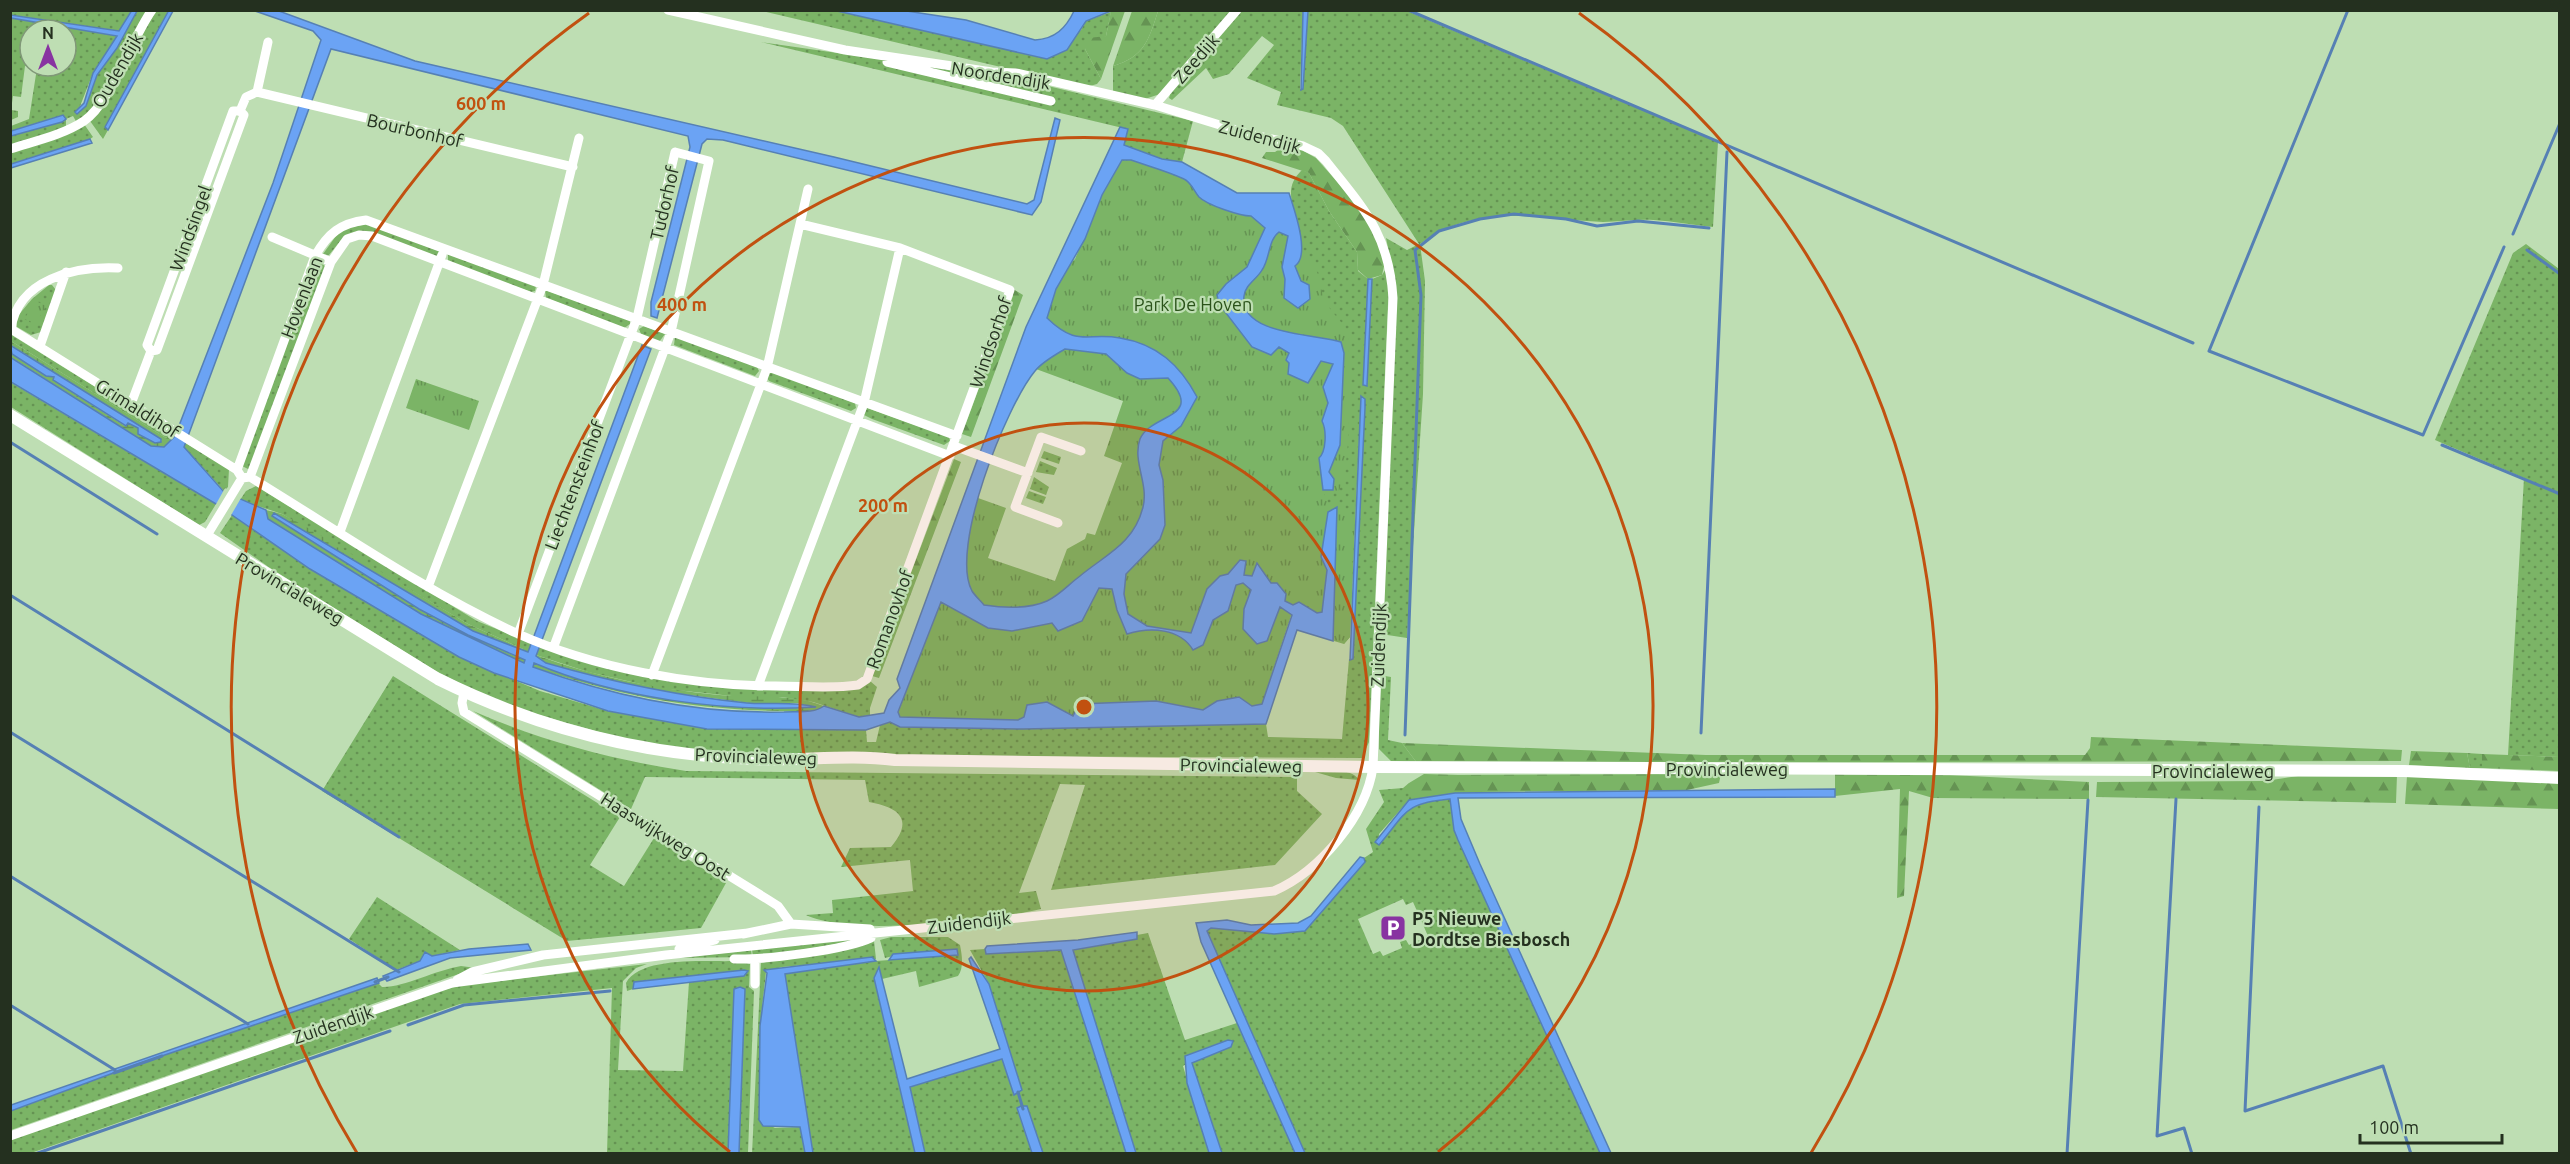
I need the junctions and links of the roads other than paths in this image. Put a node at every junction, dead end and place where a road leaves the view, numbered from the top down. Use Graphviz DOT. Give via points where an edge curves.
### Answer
graph roads {
  1 [pos="152,10"];
  2 [pos="668,10"];
  3 [pos="1237,10"];
  4 [pos="268,42"];
  5 [pos="845,50"];
  6 [pos="257,92"];
  7 [pos="1052,101"];
  8 [pos="1155,105"];
  9 [pos="579,138"];
  10 [pos="10,149"];
  11 [pos="573,167"];
  12 [pos="808,189"];
  13 [pos="800,224"];
  14 [pos="272,237"];
  15 [pos="445,248"];
  16 [pos="900,248"];
  17 [pos="315,256"];
  18 [pos="440,261"];
  19 [pos="331,262"];
  20 [pos="118,268"];
  21 [pos="66,272"];
  22 [pos="543,285"];
  23 [pos="537,297"];
  24 [pos="637,318"];
  25 [pos="671,332"];
  26 [pos="630,336"];
  27 [pos="40,346"];
  28 [pos="665,350"];
  29 [pos="767,368"];
  30 [pos="760,386"];
  31 [pos="864,403"];
  32 [pos="131,404"];
  33 [pos="10,415"];
  34 [pos="857,419"];
  35 [pos="956,441"];
  36 [pos="1081,451"];
  37 [pos="950,456"];
  38 [pos="1028,473"];
  39 [pos="243,475"];
  40 [pos="1058,524"];
  41 [pos="210,532"];
  42 [pos="340,532"];
  43 [pos="429,587"];
  44 [pos="518,634"];
  45 [pos="550,645"];
  46 [pos="652,675"];
  47 [pos="758,686"];
  48 [pos="464,692"];
  49 [pos="1373,767"];
  50 [pos="2559,778"];
  51 [pos="791,924"];
  52 [pos="894,931"];
  53 [pos="748,933"];
  54 [pos="878,933"];
  55 [pos="666,955"];
  56 [pos="734,959"];
  57 [pos="755,960"];
  58 [pos="452,982"];
  59 [pos="754,984"];
  60 [pos="10,1136"];
  1 -- 10 [label="street, Oudendijk" via="86,120"];
  2 -- 5 [label="street, Noordendijk"];
  3 -- 8 [label="street, Zeedijk"];
  4 -- 6 [label="street, Windsingel"];
  5 -- 7 [label="street, Noordendijk"];
  5 -- 8 [label="street, Noordendijk" via="1016,73"];
  6 -- 11 [label="street, Bourbonhof"];
  6 -- 32 [label="street, Windsingel" via="246,97 240,111 233,111 147,345 151,351"];
  8 -- 49 [label="street, Zuidendijk" via="1318,153 1372,220 1388,258 1393,309"];
  9 -- 11 [label="street"];
  11 -- 22 [label="street"];
  12 -- 13 [label="street"];
  13 -- 16 [label="street, Windsorhof"];
  13 -- 29 [label="street"];
  14 -- 17 [label="street"];
  15 -- 17 [label="street, Hovenlaan" via="366,220 336,228"];
  15 -- 18 [label="street"];
  15 -- 22 [label="street, Hovenlaan"];
  16 -- 31 [label="street"];
  16 -- 35 [label="street, Windsorhof" via="1010,290"];
  17 -- 19 [label="street"];
  17 -- 39 [label="street, Hovenlaan"];
  18 -- 19 [label="street, Hovenlaan" via="372,236 359,235 346,239"];
  18 -- 23 [label="street, Hovenlaan"];
  18 -- 42 [label="street"];
  19 -- 39 [label="street, Hovenlaan"];
  20 -- 21 [label="street, Grimaldihof"];
  21 -- 27 [label="street"];
  21 -- 27 [label="street, Grimaldihof" via="29,294 13,316 11,330"];
  22 -- 23 [label="street"];
  22 -- 24 [label="street, Hovenlaan"];
  23 -- 26 [label="street, Hovenlaan"];
  23 -- 43 [label="street"];
  24 -- 25 [label="street, Hovenlaan"];
  24 -- 25 [label="street, Tudorhof" via="675,152 710,161"];
  24 -- 26 [label="street"];
  25 -- 28 [label="street"];
  25 -- 29 [label="street, Hovenlaan"];
  26 -- 28 [label="street, Hovenlaan"];
  26 -- 44 [label="street, Liechtensteinhof"];
  27 -- 32 [label="street, Grimaldihof"];
  28 -- 30 [label="street, Hovenlaan"];
  28 -- 45 [label="street"];
  29 -- 30 [label="street"];
  29 -- 31 [label="street, Hovenlaan"];
  30 -- 34 [label="street, Hovenlaan"];
  30 -- 46 [label="street"];
  31 -- 34 [label="street"];
  31 -- 35 [label="street, Hovenlaan"];
  32 -- 39 [label="street, Grimaldihof"];
  33 -- 41 [label="main road, Provincialeweg"];
  34 -- 37 [label="street, Hovenlaan"];
  34 -- 47 [label="street"];
  35 -- 37 [label="street"];
  35 -- 38 [label="street, Hovenlaan" via="977,454"];
  36 -- 38 [label="street" via="1041,437"];
  37 -- 47 [label="street, Romanovhof" via="867,679 853,686"];
  38 -- 40 [label="street" via="1015,507"];
  39 -- 41 [label="street, Hovenlaan"];
  39 -- 42 [label="street"];
  41 -- 48 [label="main road, Provincialeweg"];
  42 -- 43 [label="street"];
  43 -- 44 [label="street"];
  44 -- 45 [label="street, Romanovhof"];
  45 -- 46 [label="street, Romanovhof"];
  46 -- 47 [label="street, Romanovhof"];
  48 -- 49 [label="main road, Provincialeweg" via="555,727 611,742 726,758 870,757"];
  48 -- 51 [label="street, Haaswijkweg Oost" via="465,712 778,906"];
  49 -- 50 [label="main road, Provincialeweg" via="2404,771"];
  49 -- 52 [label="street, Zuidendijk" via="1357,816 1302,875 1274,891"];
  51 -- 52 [label="street"];
  51 -- 53 [label="street, Zuidendijk"];
  52 -- 54 [label="street, Zuidendijk"];
  53 -- 55 [label="street, Zuidendijk"];
  53 -- 58 [label="street" via="543,955 472,972"];
  54 -- 55 [label="street, Zuidendijk"];
  54 -- 57 [label="street, Zuidendijk" via="869,939 826,949"];
  55 -- 58 [label="street, Zuidendijk"];
  56 -- 57 [label="street, Zuidendijk"];
  57 -- 59 [label="street"];
  58 -- 60 [label="street, Zuidendijk"];
}
